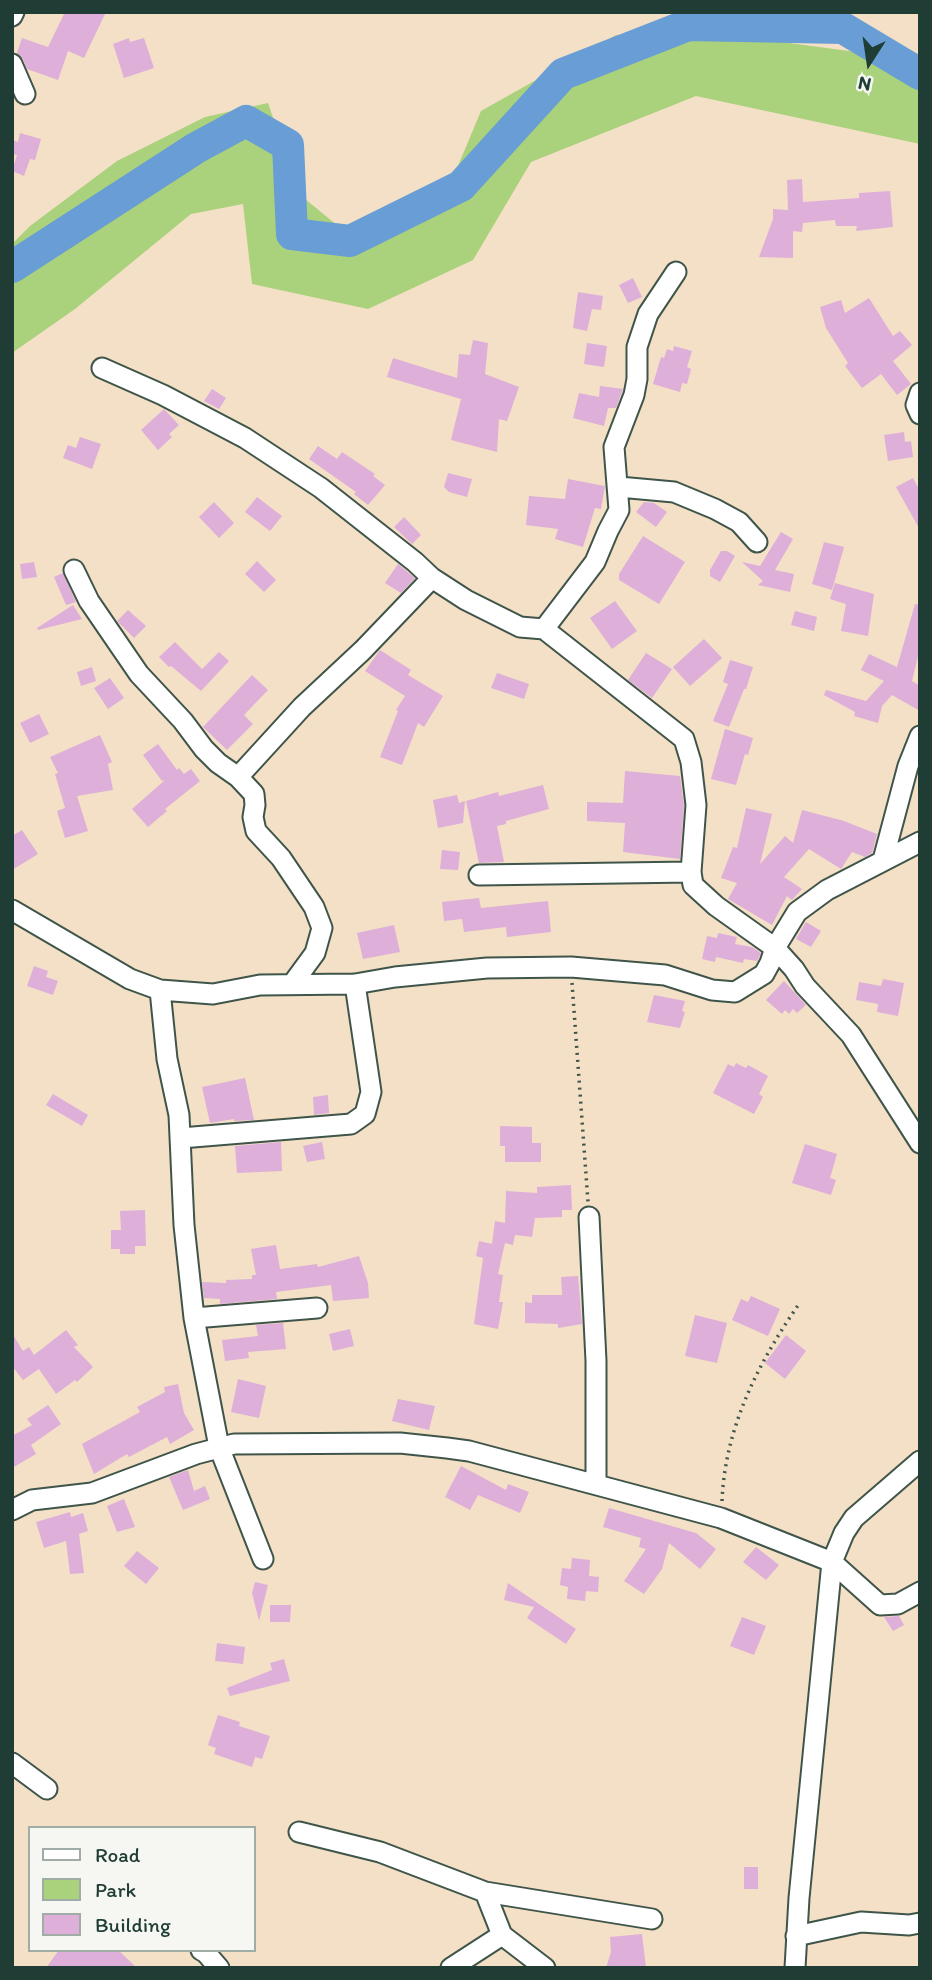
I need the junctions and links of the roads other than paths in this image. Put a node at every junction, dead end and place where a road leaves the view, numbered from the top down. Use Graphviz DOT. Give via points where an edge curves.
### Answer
graph roads {
  1 [pos="12,64"];
  2 [pos="25,94"];
  3 [pos="676,272"];
  4 [pos="102,368"];
  5 [pos="920,393"];
  6 [pos="920,414"];
  7 [pos="619,487"];
  8 [pos="757,542"];
  9 [pos="74,570"];
  10 [pos="432,578"];
  11 [pos="544,629"];
  12 [pos="920,736"];
  13 [pos="239,777"];
  14 [pos="920,842"];
  15 [pos="883,860"];
  16 [pos="691,872"];
  17 [pos="479,875"];
  18 [pos="12,910"];
  19 [pos="775,948"];
  20 [pos="293,983"];
  21 [pos="355,984"];
  22 [pos="160,990"];
  23 [pos="181,1138"];
  24 [pos="920,1143"];
  25 [pos="589,1217"];
  26 [pos="317,1308"];
  27 [pos="194,1318"];
  28 [pos="219,1447"];
  29 [pos="920,1461"];
  30 [pos="596,1484"];
  31 [pos="12,1510"];
  32 [pos="263,1559"];
  33 [pos="832,1562"];
  34 [pos="920,1592"];
  35 [pos="12,1763"];
  36 [pos="47,1789"];
  37 [pos="299,1832"];
  38 [pos="485,1892"];
  39 [pos="652,1919"];
  40 [pos="920,1923"];
  41 [pos="502,1935"];
  42 [pos="796,1936"];
  43 [pos="204,1952"];
  44 [pos="219,1968"];
  45 [pos="451,1968"];
  46 [pos="545,1968"];
  47 [pos="795,1968"];
  1 -- 2 [label="street"];
  3 -- 7 [label="street" via="648,314 637,347 634,395 614,447"];
  4 -- 10 [label="street" via="245,438 321,488"];
  5 -- 6 [label="street" via="916,405"];
  7 -- 8 [label="street" via="674,492 739,522"];
  7 -- 11 [label="street" via="619,510 595,562"];
  9 -- 13 [label="street" via="89,601 139,674 204,749"];
  10 -- 11 [label="street" via="520,627"];
  10 -- 13 [label="street" via="302,707"];
  11 -- 16 [label="street" via="684,739 696,805"];
  12 -- 15 [label="street"];
  13 -- 20 [label="street" via="254,794 256,831 281,858 314,907 322,928 315,953"];
  14 -- 15 [label="street"];
  15 -- 19 [label="street" via="797,912"];
  16 -- 17 [label="street"];
  16 -- 19 [label="street" via="693,886 700,893"];
  18 -- 22 [label="street" via="130,979"];
  19 -- 21 [label="street" via="764,974 735,992 665,975 571,967 487,968"];
  19 -- 24 [label="street" via="851,1035"];
  20 -- 21 [label="street"];
  20 -- 22 [label="street" via="213,994"];
  21 -- 23 [label="street" via="371,1091 365,1114 351,1124"];
  22 -- 23 [label="street"];
  23 -- 27 [label="street"];
  25 -- 30 [label="street"];
  26 -- 27 [label="street"];
  27 -- 28 [label="street"];
  28 -- 30 [label="street" via="375,1443 435,1447 469,1451"];
  28 -- 31 [label="street" via="92,1493 32,1500"];
  28 -- 32 [label="street"];
  29 -- 33 [label="street" via="854,1518"];
  30 -- 33 [label="street" via="721,1518"];
  33 -- 34 [label="street" via="880,1605 898,1604"];
  33 -- 42 [label="street"];
  35 -- 36 [label="street"];
  37 -- 38 [label="street" via="380,1852"];
  38 -- 39 [label="street"];
  38 -- 41 [label="street"];
  40 -- 42 [label="street" via="861,1922"];
  41 -- 45 [label="street"];
  41 -- 46 [label="street"];
  42 -- 47 [label="street"];
  43 -- 44 [label="street"];
}
